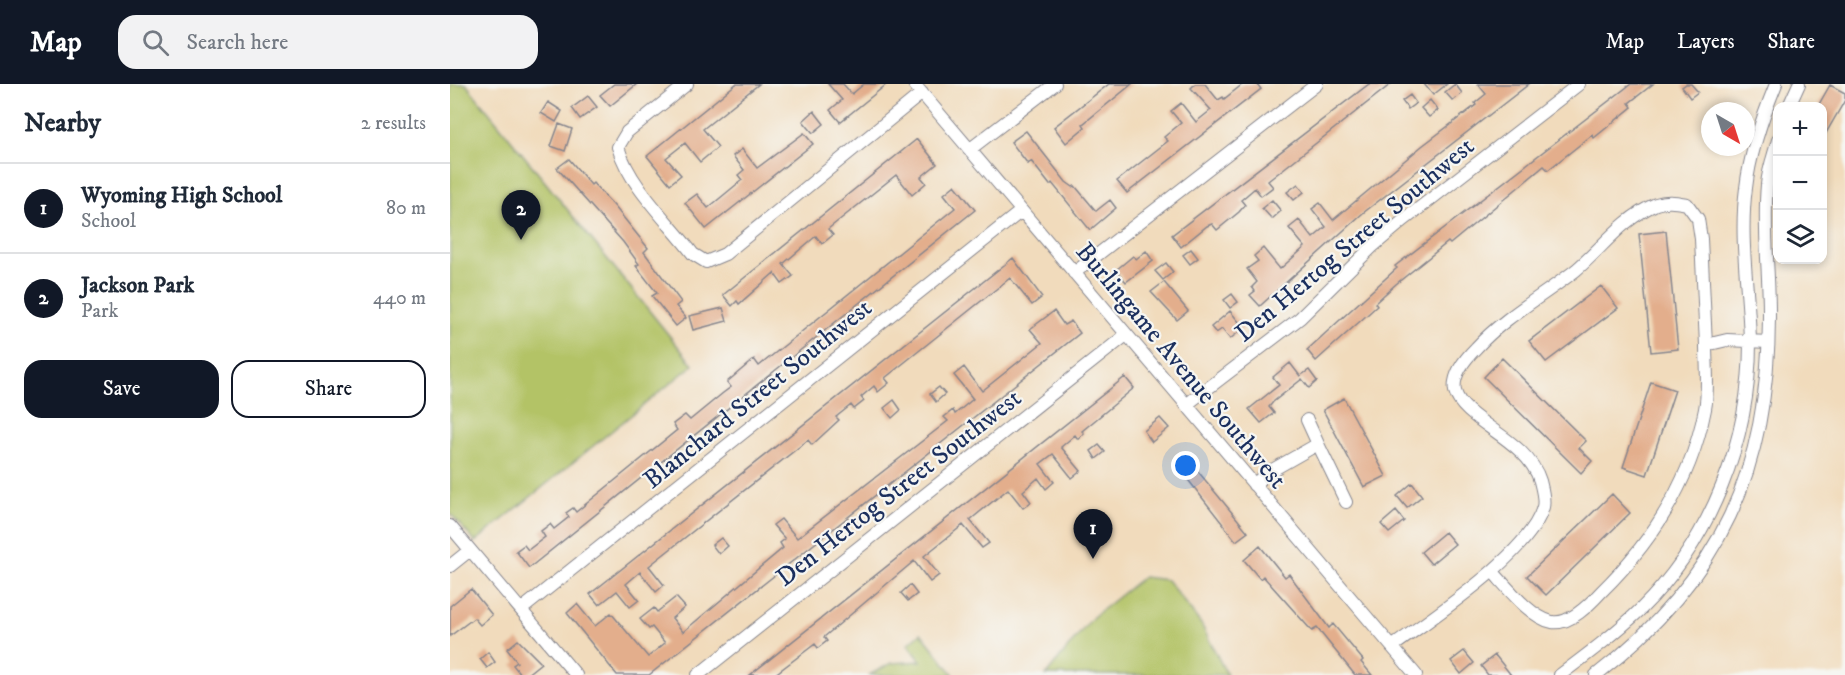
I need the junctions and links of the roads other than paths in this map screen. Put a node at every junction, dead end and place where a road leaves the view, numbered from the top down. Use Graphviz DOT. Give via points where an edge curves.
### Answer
graph roads {
  1 [pos="687,84"];
  2 [pos="1055,84"];
  3 [pos="1317,84"];
  4 [pos="1579,84"];
  5 [pos="1776,84"];
  6 [pos="1799,84"];
  7 [pos="918,88"];
  8 [pos="1791,102"];
  9 [pos="1765,114"];
  10 [pos="1773,116"];
  11 [pos="969,150"];
  12 [pos="1774,156"];
  13 [pos="1020,212"];
  14 [pos="1074,273"];
  15 [pos="1126,335"];
  16 [pos="1750,341"];
  17 [pos="1768,342"];
  18 [pos="1706,345"];
  19 [pos="1186,405"];
  20 [pos="1307,420"];
  21 [pos="1318,444"];
  22 [pos="1254,485"];
  23 [pos="1346,502"];
  24 [pos="450,526"];
  25 [pos="470,550"];
  26 [pos="450,566"];
  27 [pos="1493,572"];
  28 [pos="522,609"];
  29 [pos="1392,647"];
  30 [pos="576,675"];
  31 [pos="698,675"];
  32 [pos="1416,675"];
  33 [pos="1560,675"];
  34 [pos="1596,675"];
  1 -- 7 [label="street" via="627,132 618,147 634,180 693,254 706,262 725,254"];
  2 -- 11 [label="street"];
  3 -- 14 [label="street"];
  4 -- 19 [label="street, Den Hertog Street Southwest" via="1396,226 1300,318"];
  5 -- 9 [label="street"];
  6 -- 8 [label="street"];
  7 -- 11 [label="street, Burlingame Avenue Southwest"];
  9 -- 10 [label="street"];
  9 -- 16 [label="street" via="1745,190"];
  11 -- 13 [label="street, Burlingame Avenue Southwest"];
  12 -- 17 [label="street" via="1767,182 1765,218"];
  13 -- 14 [label="street, Burlingame Avenue Southwest"];
  13 -- 28 [label="street, Blanchard Street Southwest"];
  14 -- 15 [label="street, Burlingame Avenue Southwest"];
  15 -- 19 [label="street, Burlingame Avenue Southwest"];
  15 -- 31 [label="street, Den Hertog Street Southwest"];
  16 -- 17 [label="street"];
  16 -- 18 [label="street" via="1726,340"];
  16 -- 33 [label="street" via="1744,413 1733,455 1719,495 1698,536 1643,607"];
  17 -- 34 [label="street" via="1767,378 1755,450 1727,525 1711,554 1664,614"];
  18 -- 27 [label="street" via="1706,407 1692,457 1670,509 1616,578 1575,615 1551,622 1523,604"];
  18 -- 27 [label="street" via="1698,219 1687,204 1670,201 1657,204 1616,229 1582,264 1477,347 1456,373 1454,388 1458,399 1530,458 1543,491 1544,506 1539,519"];
  19 -- 22 [label="street, Burlingame Avenue Southwest"];
  20 -- 21 [label="street"];
  21 -- 22 [label="street" via="1267,473"];
  21 -- 23 [label="street"];
  22 -- 29 [label="street, Burlingame Avenue Southwest"];
  24 -- 25 [label="street"];
  25 -- 26 [label="street"];
  25 -- 28 [label="street"];
  27 -- 29 [label="street"];
  28 -- 30 [label="street"];
  29 -- 32 [label="street, Burlingame Avenue Southwest"];
}
